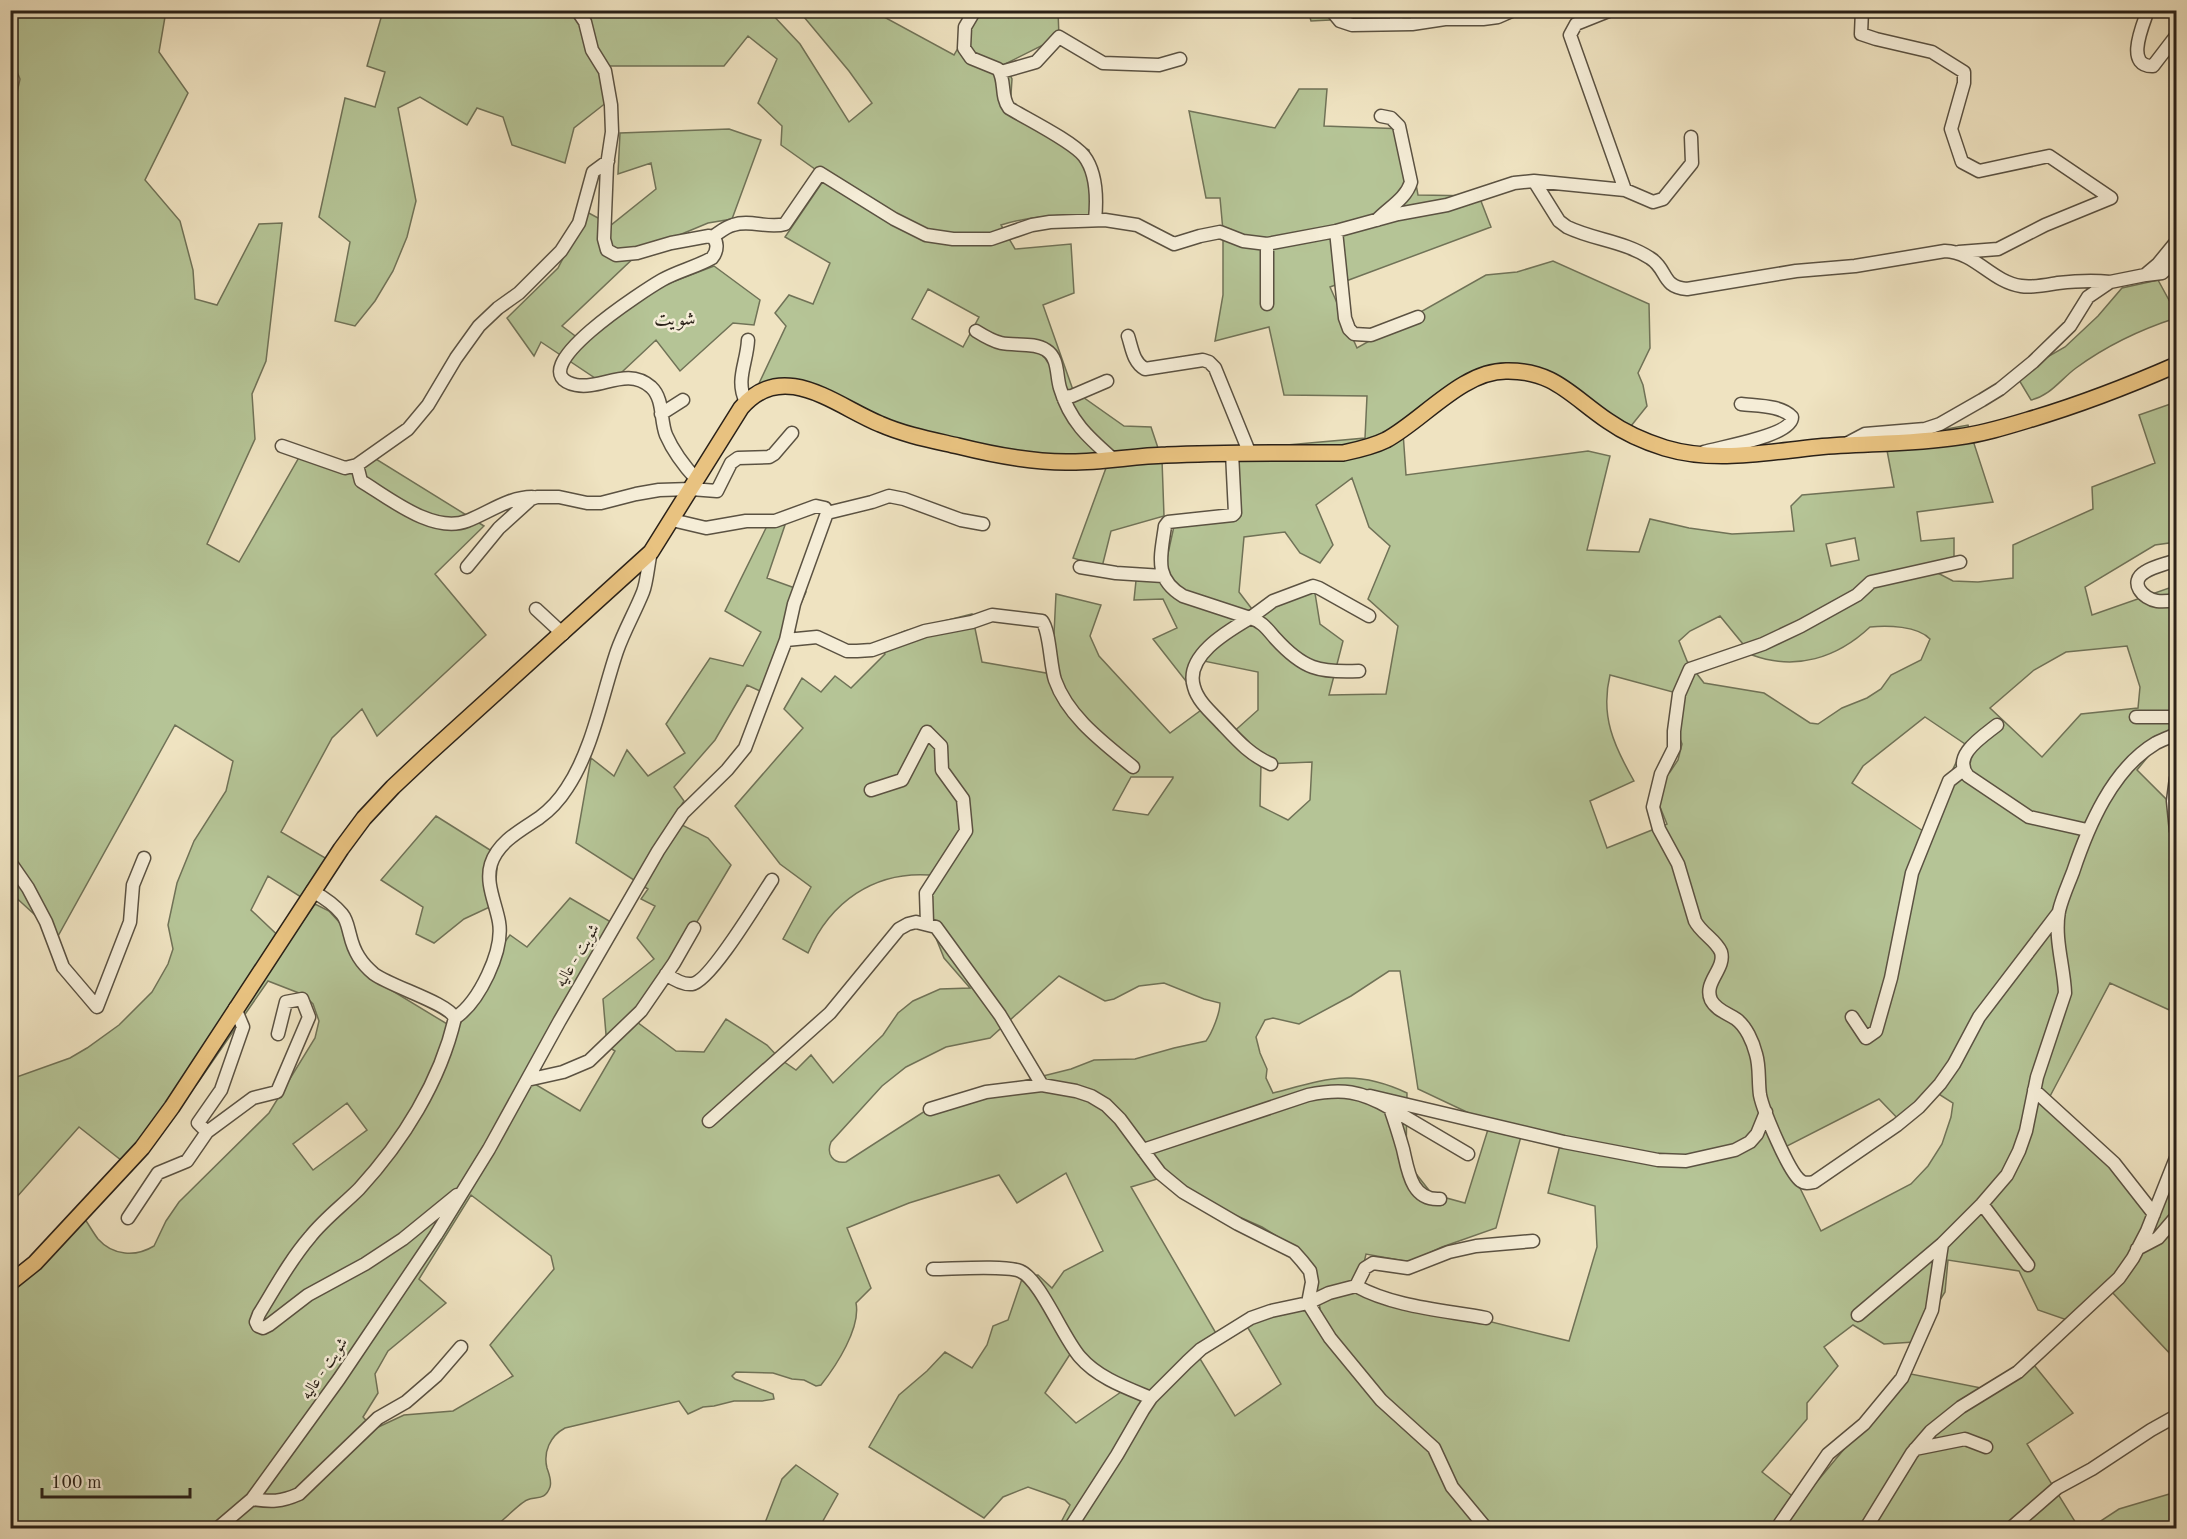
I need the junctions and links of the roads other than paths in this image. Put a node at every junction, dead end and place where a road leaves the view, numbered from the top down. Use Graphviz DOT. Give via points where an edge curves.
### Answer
graph roads {
  1 [pos="577,10"];
  2 [pos="975,10"];
  3 [pos="1331,10"];
  4 [pos="1514,10"];
  5 [pos="1611,10"];
  6 [pos="1862,10"];
  7 [pos="2148,10"];
  8 [pos="1397,17"];
  9 [pos="2176,36"];
  10 [pos="1180,59"];
  11 [pos="1001,72"];
  12 [pos="1382,116"];
  13 [pos="1691,137"];
  14 [pos="608,161"];
  15 [pos="1534,182"];
  16 [pos="1625,190"];
  17 [pos="1095,220"];
  18 [pos="1376,221"];
  19 [pos="1336,231"];
  20 [pos="712,237"];
  21 [pos="2176,242"];
  22 [pos="1267,244"];
  23 [pos="1958,252"];
  24 [pos="2176,260"];
  25 [pos="2145,275"];
  26 [pos="2110,282"];
  27 [pos="1267,304"];
  28 [pos="1418,317"];
  29 [pos="976,331"];
  30 [pos="1128,336"];
  31 [pos="748,340"];
  32 [pos="2176,365"];
  33 [pos="1107,381"];
  34 [pos="1063,397"];
  35 [pos="683,400"];
  36 [pos="746,402"];
  37 [pos="1741,404"];
  38 [pos="661,414"];
  39 [pos="792,432"];
  40 [pos="1846,444"];
  41 [pos="282,446"];
  42 [pos="1232,453"];
  43 [pos="1250,454"];
  44 [pos="1697,454"];
  45 [pos="1114,460"];
  46 [pos="357,465"];
  47 [pos="694,484"];
  48 [pos="537,497"];
  49 [pos="827,513"];
  50 [pos="672,520"];
  51 [pos="982,524"];
  52 [pos="651,552"];
  53 [pos="2176,560"];
  54 [pos="1960,562"];
  55 [pos="467,567"];
  56 [pos="1080,567"];
  57 [pos="1163,576"];
  58 [pos="2176,600"];
  59 [pos="536,609"];
  60 [pos="1369,616"];
  61 [pos="1250,618"];
  62 [pos="562,634"];
  63 [pos="786,640"];
  64 [pos="1359,671"];
  65 [pos="2136,717"];
  66 [pos="2176,717"];
  67 [pos="1996,725"];
  68 [pos="2176,734"];
  69 [pos="1271,764"];
  70 [pos="1132,767"];
  71 [pos="1963,770"];
  72 [pos="2176,779"];
  73 [pos="871,790"];
  74 [pos="2087,830"];
  75 [pos="2176,831"];
  76 [pos="144,858"];
  77 [pos="10,861"];
  78 [pos="772,880"];
  79 [pos="312,891"];
  80 [pos="2059,912"];
  81 [pos="927,923"];
  82 [pos="694,928"];
  83 [pos="666,974"];
  84 [pos="235,1008"];
  85 [pos="1852,1017"];
  86 [pos="455,1018"];
  87 [pos="278,1034"];
  88 [pos="527,1080"];
  89 [pos="1042,1085"];
  90 [pos="2034,1090"];
  91 [pos="1370,1096"];
  92 [pos="1390,1108"];
  93 [pos="930,1109"];
  94 [pos="1766,1112"];
  95 [pos="709,1121"];
  96 [pos="207,1132"];
  97 [pos="1143,1150"];
  98 [pos="1468,1154"];
  99 [pos="2176,1158"];
  100 [pos="463,1191"];
  101 [pos="1440,1199"];
  102 [pos="1983,1204"];
  103 [pos="2154,1214"];
  104 [pos="2176,1217"];
  105 [pos="128,1218"];
  106 [pos="1533,1241"];
  107 [pos="1942,1244"];
  108 [pos="2137,1249"];
  109 [pos="2028,1265"];
  110 [pos="933,1269"];
  111 [pos="10,1283"];
  112 [pos="1356,1286"];
  113 [pos="1308,1303"];
  114 [pos="1858,1315"];
  115 [pos="1486,1318"];
  116 [pos="461,1347"];
  117 [pos="1151,1398"];
  118 [pos="2176,1416"];
  119 [pos="1986,1447"];
  120 [pos="1915,1449"];
  121 [pos="252,1499"];
  122 [pos="218,1528"];
  123 [pos="1070,1528"];
  124 [pos="1486,1528"];
  125 [pos="1777,1528"];
  126 [pos="1866,1528"];
  127 [pos="2011,1528"];
  1 -- 14 [label="street" via="585,22 592,50 605,71 612,124"];
  2 -- 11 [label="street" via="965,27 963,48 971,58"];
  3 -- 8 [label="street" via="1340,21 1352,25"];
  4 -- 8 [label="street" via="1498,18 1412,24"];
  5 -- 16 [label="street" via="1576,24 1570,35"];
  6 -- 23 [label="street" via="1861,34 1932,52 1964,72 1950,129 1962,162 1979,171 2049,156 2111,198 1998,249"];
  7 -- 9 [label="street" via="2137,50 2142,63 2153,66"];
  10 -- 11 [label="street" via="1160,65 1103,63 1059,38 1036,62"];
  11 -- 17 [label="street" via="1009,108 1071,145 1085,158 1094,181"];
  12 -- 18 [label="street" via="1399,126 1411,182 1403,197"];
  13 -- 16 [label="street" via="1692,163 1663,199 1653,202"];
  14 -- 20 [label="street" via="604,239 611,254 637,253"];
  14 -- 46 [label="street" via="593,172 579,223 561,251 479,326 414,423"];
  15 -- 16 [label="street"];
  15 -- 18 [label="street" via="1514,183 1447,205"];
  15 -- 23 [label="street" via="1567,227 1635,249 1656,262 1668,282 1679,288"];
  17 -- 20 [label="street" via="1032,225 992,239 938,237 912,229 820,172 785,224 739,223"];
  17 -- 22 [label="street" via="1131,223 1174,244 1220,232 1243,241"];
  18 -- 19 [label="street"];
  19 -- 22 [label="street"];
  19 -- 28 [label="street" via="1349,329 1354,334 1371,335"];
  20 -- 38 [label="street" via="717,247 712,258 661,281 594,327 574,345 561,368 564,378 578,386 636,379 653,390"];
  21 -- 25 [label="street"];
  22 -- 27 [label="street"];
  23 -- 26 [label="street" via="2004,281 2020,286 2082,280"];
  24 -- 25 [label="street" via="2162,273"];
  25 -- 26 [label="street"];
  26 -- 40 [label="street" via="2088,297 2070,326 2033,362 1991,395 1940,424 1865,434"];
  29 -- 34 [label="street" via="999,343 1048,351 1056,363"];
  30 -- 43 [label="street" via="1135,360 1145,369 1209,362 1215,368"];
  31 -- 36 [label="street" via="740,378"];
  32 -- 40 [label="main road" via="2071,407 1984,433 1931,441"];
  33 -- 34 [label="street"];
  34 -- 45 [label="street" via="1087,437"];
  35 -- 38 [label="street"];
  36 -- 45 [label="main road" via="768,389 801,387 882,425 962,447 1026,460"];
  36 -- 47 [label="main road"];
  37 -- 44 [label="street" via="1788,413 1792,422 1788,428 1761,438"];
  38 -- 47 [label="street" via="670,442"];
  39 -- 47 [label="street" via="769,457 738,458 731,463 717,492"];
  40 -- 44 [label="main road" via="1724,456"];
  41 -- 46 [label="street" via="337,466"];
  42 -- 43 [label="main road"];
  42 -- 45 [label="main road"];
  42 -- 57 [label="street" via="1235,513 1168,522 1161,557"];
  43 -- 44 [label="main road" via="1343,453 1364,449 1402,430 1462,385 1502,370 1544,376 1610,423 1637,437"];
  46 -- 48 [label="street" via="361,481 414,514 448,525 525,497"];
  47 -- 48 [label="street" via="601,503"];
  47 -- 50 [label="main road"];
  48 -- 55 [label="street" via="499,528"];
  49 -- 50 [label="street" via="825,508 816,506 775,521 705,528"];
  49 -- 51 [label="street" via="889,496"];
  49 -- 63 [label="street, شويت - عاليه" via="794,604"];
  50 -- 52 [label="main road"];
  52 -- 62 [label="main road"];
  52 -- 86 [label="street" via="643,592 618,648 588,745 573,779 553,806 505,843 490,866 489,878 500,924 499,947 474,998"];
  53 -- 58 [label="street" via="2145,572 2137,584 2147,598"];
  54 -- 94 [label="street" via="1871,582 1857,595 1801,626 1763,644 1690,669 1679,694 1674,748 1661,774 1653,807 1659,829 1678,864 1695,921 1720,950 1721,962 1709,995 1712,1003 1742,1025 1752,1044"];
  56 -- 57 [label="street"];
  57 -- 61 [label="street" via="1183,596"];
  59 -- 62 [label="street"];
  60 -- 61 [label="street" via="1313,586 1273,601"];
  61 -- 64 [label="street" via="1314,668"];
  61 -- 69 [label="street" via="1210,645 1201,656 1193,673 1194,687 1201,701 1249,752"];
  62 -- 79 [label="main road" via="393,787 364,818"];
  63 -- 70 [label="street" via="817,637 847,651 872,650 925,631 992,615 1042,621 1047,627 1056,682 1071,711"];
  63 -- 88 [label="street, شويت - عاليه" via="745,748 682,813"];
  65 -- 66 [label="street"];
  67 -- 71 [label="street" via="1968,750"];
  68 -- 74 [label="street" via="2156,743 2120,777"];
  71 -- 74 [label="street" via="2029,817"];
  71 -- 85 [label="street" via="1949,781 1912,873 1876,1031 1866,1038"];
  72 -- 75 [label="street"];
  73 -- 81 [label="street" via="902,780 927,732 941,746 942,770 963,799 966,831 926,893"];
  74 -- 80 [label="street"];
  76 -- 77 [label="street" via="133,885 130,922 97,1007 63,967 46,922"];
  78 -- 83 [label="street" via="709,973 694,984"];
  79 -- 84 [label="main road"];
  79 -- 86 [label="street" via="343,915 357,957 368,968 387,982 447,1009"];
  80 -- 90 [label="street" via="2064,993"];
  80 -- 94 [label="street" via="1979,1017 1940,1084 1897,1125 1838,1167 1814,1182 1799,1180"];
  81 -- 89 [label="street" via="936,927 994,1006"];
  81 -- 95 [label="street" via="916,922 899,929 830,1013"];
  82 -- 83 [label="street"];
  83 -- 88 [label="street" via="640,1011 590,1061"];
  84 -- 96 [label="street" via="243,1027 221,1090 198,1124"];
  84 -- 111 [label="main road" via="142,1148 35,1263"];
  86 -- 100 [label="street" via="438,1071 421,1105 365,1181 307,1240 259,1314 258,1326 269,1325 308,1295 391,1247"];
  87 -- 96 [label="street" via="286,1002 302,999 309,1017 277,1092 253,1098"];
  88 -- 100 [label="street, شويت - عاليه"];
  89 -- 93 [label="street" via="986,1092"];
  89 -- 97 [label="street" via="1076,1091 1106,1105"];
  90 -- 102 [label="street" via="2019,1151 2007,1175"];
  90 -- 103 [label="street" via="2114,1163"];
  91 -- 92 [label="street"];
  91 -- 94 [label="street" via="1658,1160 1712,1157 1743,1146 1757,1134"];
  91 -- 97 [label="street" via="1337,1091 1308,1095"];
  92 -- 98 [label="street"];
  92 -- 101 [label="street" via="1410,1179 1425,1197"];
  96 -- 105 [label="street" via="187,1161 158,1173"];
  97 -- 113 [label="street" via="1160,1173 1183,1192 1294,1252 1310,1271"];
  99 -- 103 [label="street"];
  100 -- 121 [label="street, شويت - عاليه" via="339,1379"];
  102 -- 107 [label="street"];
  102 -- 109 [label="street"];
  103 -- 108 [label="street"];
  104 -- 108 [label="street" via="2158,1238"];
  106 -- 112 [label="street" via="1476,1246 1408,1268 1373,1263 1365,1268"];
  107 -- 114 [label="street"];
  107 -- 125 [label="street" via="1932,1310 1902,1378 1864,1424 1828,1454"];
  108 -- 120 [label="street" via="2119,1278 2035,1358 1961,1407"];
  110 -- 117 [label="street" via="1009,1269 1028,1275 1081,1358 1100,1374"];
  112 -- 113 [label="street"];
  112 -- 115 [label="street" via="1371,1294"];
  113 -- 117 [label="street" via="1251,1318 1201,1349"];
  113 -- 124 [label="street" via="1330,1338 1374,1392 1434,1448 1452,1486"];
  116 -- 121 [label="street" via="436,1376 406,1402 378,1418 299,1494 271,1503"];
  117 -- 123 [label="street"];
  118 -- 127 [label="street" via="2057,1488"];
  119 -- 120 [label="street" via="1965,1439"];
  120 -- 126 [label="street"];
  121 -- 122 [label="street, شويت - عاليه"];
}
